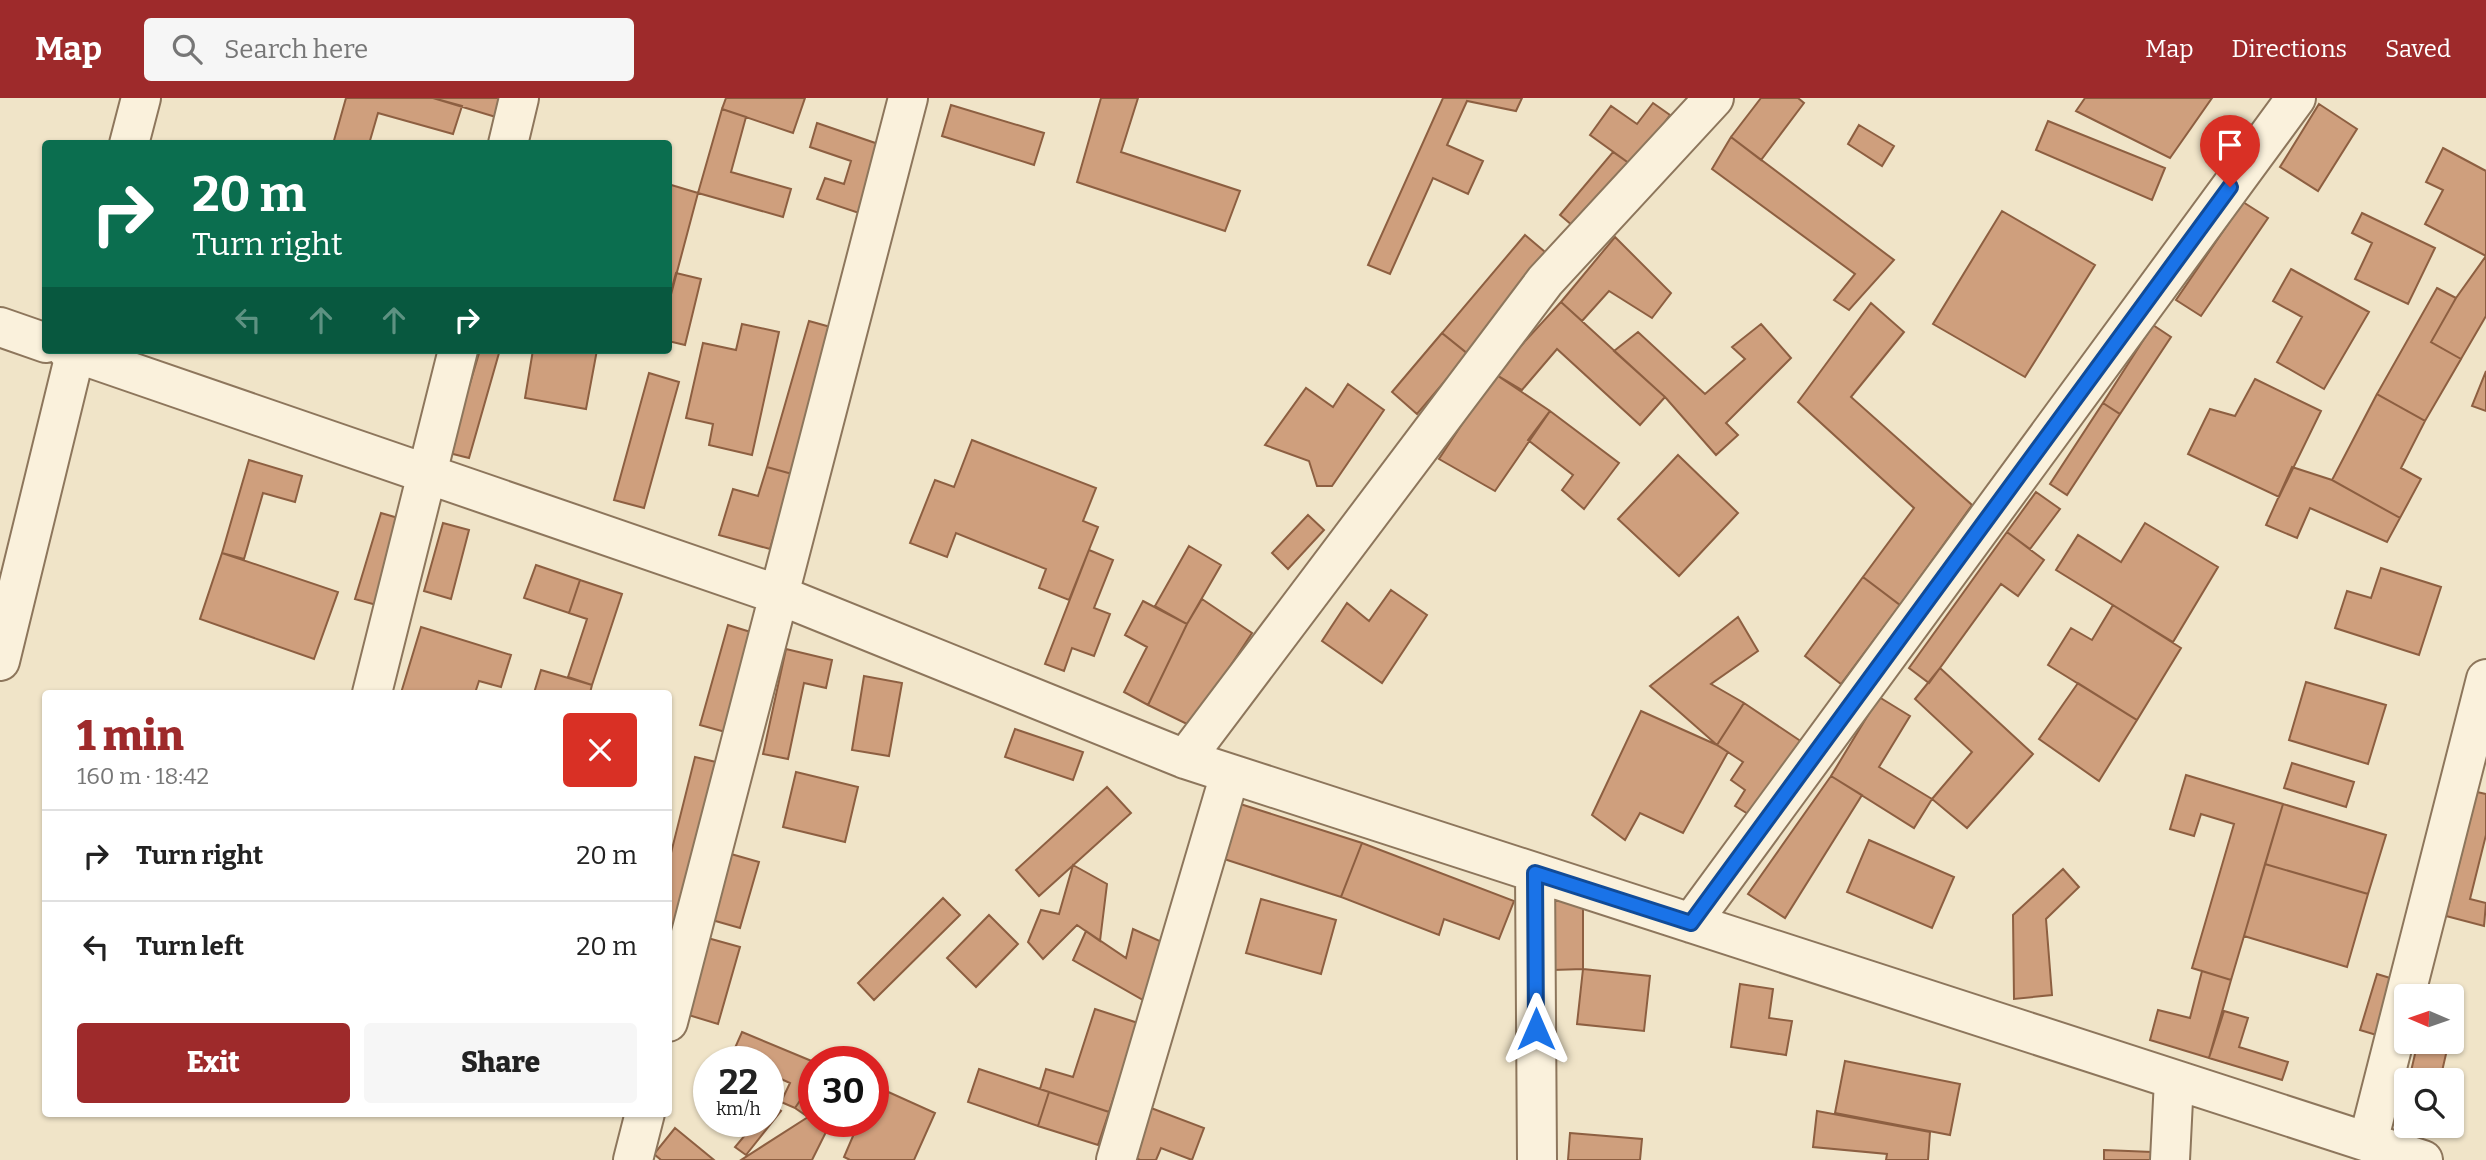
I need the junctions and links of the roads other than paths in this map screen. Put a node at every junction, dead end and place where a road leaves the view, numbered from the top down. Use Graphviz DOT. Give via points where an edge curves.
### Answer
graph roads {
  1 [pos="141,98"];
  2 [pos="519,98"];
  3 [pos="908,98"];
  4 [pos="1714,98"];
  5 [pos="2296,98"];
  6 [pos="130,140"];
  7 [pos="509,140"];
  8 [pos="0,327"];
  9 [pos="42,341"];
  10 [pos="65,354"];
  11 [pos="80,354"];
  12 [pos="457,354"];
  13 [pos="428,474"];
  14 [pos="779,595"];
  15 [pos="0,662"];
  16 [pos="2486,679"];
  17 [pos="373,690"];
  18 [pos="1185,759"];
  19 [pos="1230,774"];
  20 [pos="1535,873"];
  21 [pos="1691,923"];
  22 [pos="672,1007"];
  23 [pos="2174,1080"];
  24 [pos="644,1117"];
  25 [pos="2368,1142"];
  26 [pos="633,1160"];
  27 [pos="1116,1160"];
  28 [pos="1537,1160"];
  29 [pos="2170,1160"];
  30 [pos="2423,1160"];
  1 -- 6 [label="street"];
  2 -- 7 [label="street"];
  3 -- 14 [label="street"];
  4 -- 18 [label="street" via="1545,281"];
  5 -- 21 [label="street"];
  8 -- 9 [label="street"];
  10 -- 15 [label="street"];
  11 -- 13 [label="street"];
  12 -- 13 [label="street"];
  13 -- 14 [label="street"];
  13 -- 17 [label="street"];
  14 -- 18 [label="street"];
  14 -- 22 [label="street"];
  16 -- 25 [label="street"];
  18 -- 19 [label="street"];
  19 -- 20 [label="street"];
  19 -- 27 [label="street"];
  20 -- 21 [label="street"];
  20 -- 28 [label="street"];
  21 -- 23 [label="street"];
  23 -- 25 [label="street"];
  23 -- 29 [label="street"];
  24 -- 26 [label="street"];
  25 -- 30 [label="street"];
}
